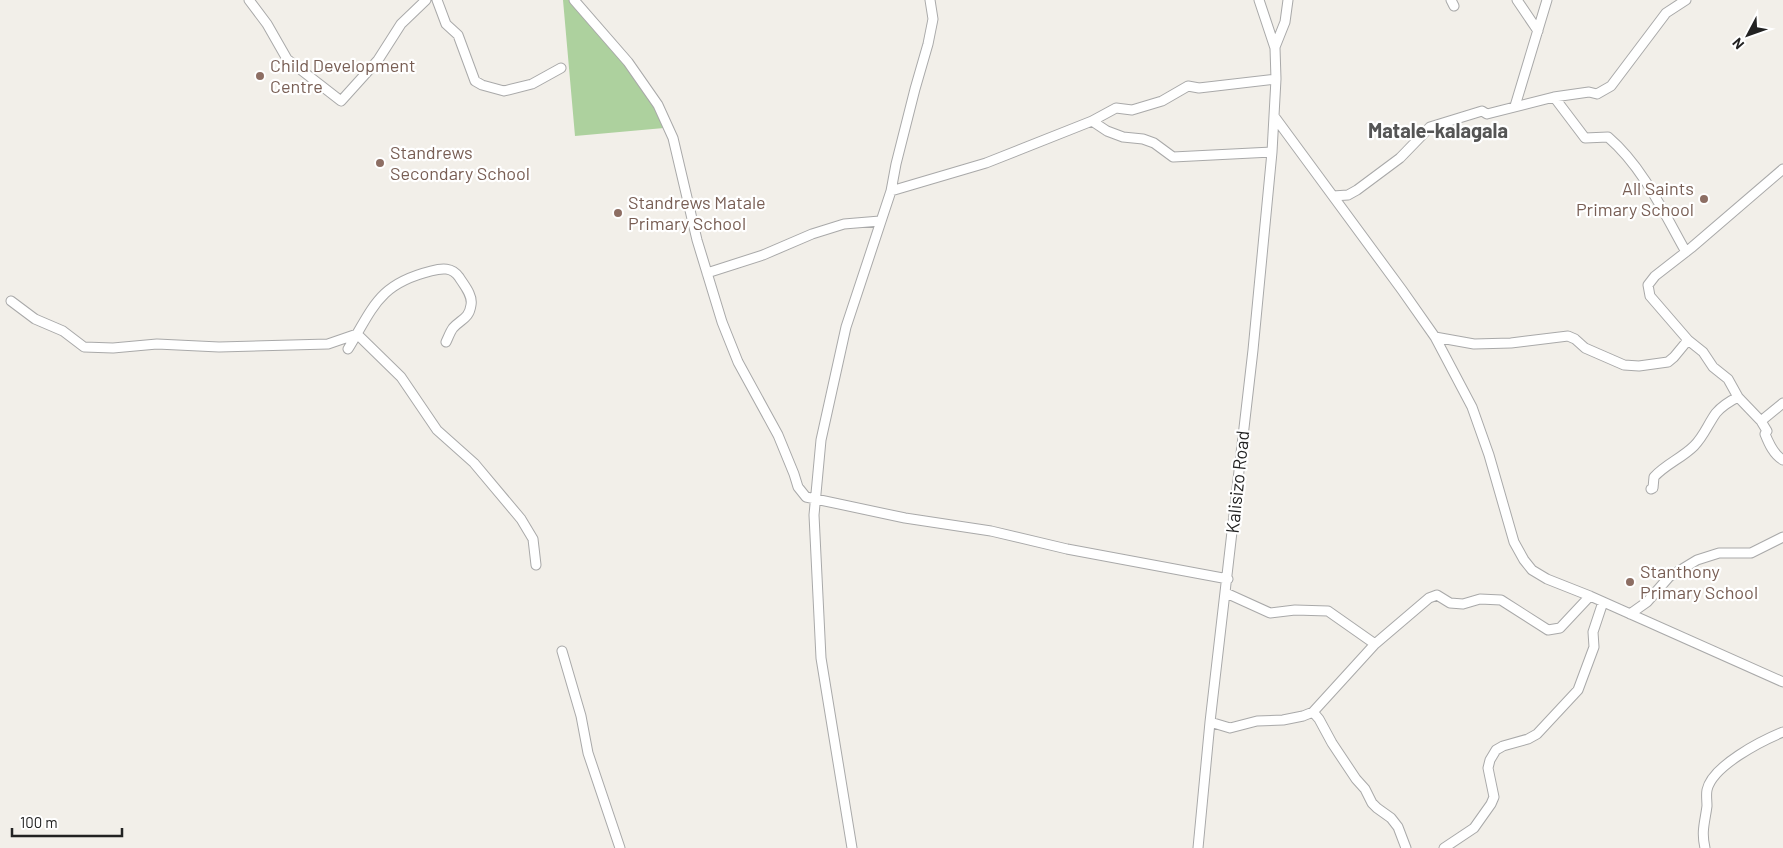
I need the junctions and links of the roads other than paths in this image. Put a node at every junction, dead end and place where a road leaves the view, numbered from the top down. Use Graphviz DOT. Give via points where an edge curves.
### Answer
graph roads {
  1 [pos="249,0"];
  2 [pos="426,0"];
  3 [pos="437,0"];
  4 [pos="574,0"];
  5 [pos="930,0"];
  6 [pos="1260,0"];
  7 [pos="1288,0"];
  8 [pos="1518,0"];
  9 [pos="1547,0"];
  10 [pos="1686,0"];
  11 [pos="1538,31"];
  12 [pos="1275,48"];
  13 [pos="562,68"];
  14 [pos="1276,79"];
  15 [pos="1554,97"];
  16 [pos="1515,106"];
  17 [pos="1274,116"];
  18 [pos="1092,121"];
  19 [pos="1272,152"];
  20 [pos="1783,168"];
  21 [pos="891,191"];
  22 [pos="1333,196"];
  23 [pos="880,221"];
  24 [pos="1686,252"];
  25 [pos="706,273"];
  26 [pos="11,301"];
  27 [pos="357,334"];
  28 [pos="1435,337"];
  29 [pos="1688,340"];
  30 [pos="446,342"];
  31 [pos="348,350"];
  32 [pos="1738,397"];
  33 [pos="1783,403"];
  34 [pos="1761,420"];
  35 [pos="1783,460"];
  36 [pos="1651,488"];
  37 [pos="816,499"];
  38 [pos="1783,537"];
  39 [pos="536,565"];
  40 [pos="1228,579"];
  41 [pos="1226,593"];
  42 [pos="1590,596"];
  43 [pos="1603,602"];
  44 [pos="1630,614"];
  45 [pos="1375,644"];
  46 [pos="562,651"];
  47 [pos="1783,682"];
  48 [pos="1313,712"];
  49 [pos="1210,722"];
  50 [pos="1783,732"];
  51 [pos="620,848"];
  52 [pos="852,848"];
  53 [pos="1198,848"];
  54 [pos="1406,848"];
  55 [pos="1444,848"];
  56 [pos="1705,848"];
  1 -- 2 [label="street" via="287,59 341,101 378,60 401,24"];
  3 -- 13 [label="street" via="446,24 458,35 475,81 482,86 504,91 532,84"];
  4 -- 25 [label="street" via="628,62 658,105 673,138"];
  5 -- 21 [label="street" via="933,19 928,44"];
  6 -- 12 [label="street"];
  7 -- 12 [label="street" via="1285,22"];
  8 -- 11 [label="street"];
  9 -- 11 [label="street"];
  10 -- 15 [label="street" via="1666,13 1610,86 1597,94 1589,92"];
  11 -- 16 [label="street"];
  12 -- 14 [label="street, Kalisizo Road"];
  14 -- 17 [label="street, Kalisizo Road"];
  14 -- 18 [label="street" via="1199,88 1188,86 1162,101 1132,110 1116,108"];
  15 -- 16 [label="street"];
  15 -- 24 [label="street" via="1585,138 1608,137 1619,146 1657,199"];
  16 -- 22 [label="street" via="1487,114 1482,111 1430,127 1400,158 1357,190 1348,195"];
  17 -- 19 [label="street, Kalisizo Road"];
  17 -- 22 [label="street"];
  18 -- 19 [label="street" via="1123,137 1143,138 1173,157"];
  18 -- 21 [label="street" via="986,163"];
  19 -- 40 [label="street, Kalisizo Road"];
  20 -- 24 [label="street"];
  21 -- 23 [label="street"];
  22 -- 28 [label="street"];
  23 -- 25 [label="street" via="844,224"];
  23 -- 37 [label="street" via="846,327 821,440"];
  24 -- 29 [label="street" via="1648,285 1650,296"];
  25 -- 37 [label="street" via="738,362 778,435 802,493"];
  26 -- 27 [label="street" via="84,347 328,344"];
  27 -- 30 [label="street" via="378,300 393,286 415,275 444,268 455,272 472,301 468,315 453,328"];
  27 -- 31 [label="street"];
  27 -- 39 [label="street" via="401,377 437,430 474,463 521,519 534,539"];
  28 -- 29 [label="street" via="1474,344 1568,336 1585,348 1624,365 1639,366 1668,362"];
  28 -- 42 [label="street" via="1472,407 1514,542 1524,560 1539,575"];
  29 -- 32 [label="street" via="1728,380"];
  32 -- 34 [label="street"];
  32 -- 36 [label="street" via="1715,414 1702,438 1692,448 1654,477 1654,488"];
  33 -- 34 [label="street"];
  34 -- 35 [label="street" via="1767,431 1768,443"];
  37 -- 40 [label="street"];
  37 -- 52 [label="street" via="814,515 821,658"];
  38 -- 44 [label="street" via="1751,553 1719,553 1698,560 1669,577 1647,602"];
  40 -- 41 [label="street, Kalisizo Road"];
  41 -- 45 [label="street" via="1270,613 1328,610"];
  41 -- 49 [label="street, Kalisizo Road"];
  42 -- 43 [label="street"];
  42 -- 45 [label="street" via="1560,628 1548,630 1501,600 1450,603 1437,595 1429,598"];
  43 -- 44 [label="street"];
  43 -- 55 [label="street" via="1594,632 1594,647 1578,690 1537,734 1496,750 1488,768 1494,797 1491,804 1474,828"];
  44 -- 47 [label="street"];
  45 -- 48 [label="street"];
  46 -- 51 [label="street" via="588,753"];
  48 -- 49 [label="street" via="1283,720 1258,720 1230,728"];
  48 -- 54 [label="street" via="1372,803 1398,827"];
  49 -- 53 [label="street, Kalisizo Road"];
  50 -- 56 [label="street" via="1730,761 1713,777 1707,789 1702,837"];
}
